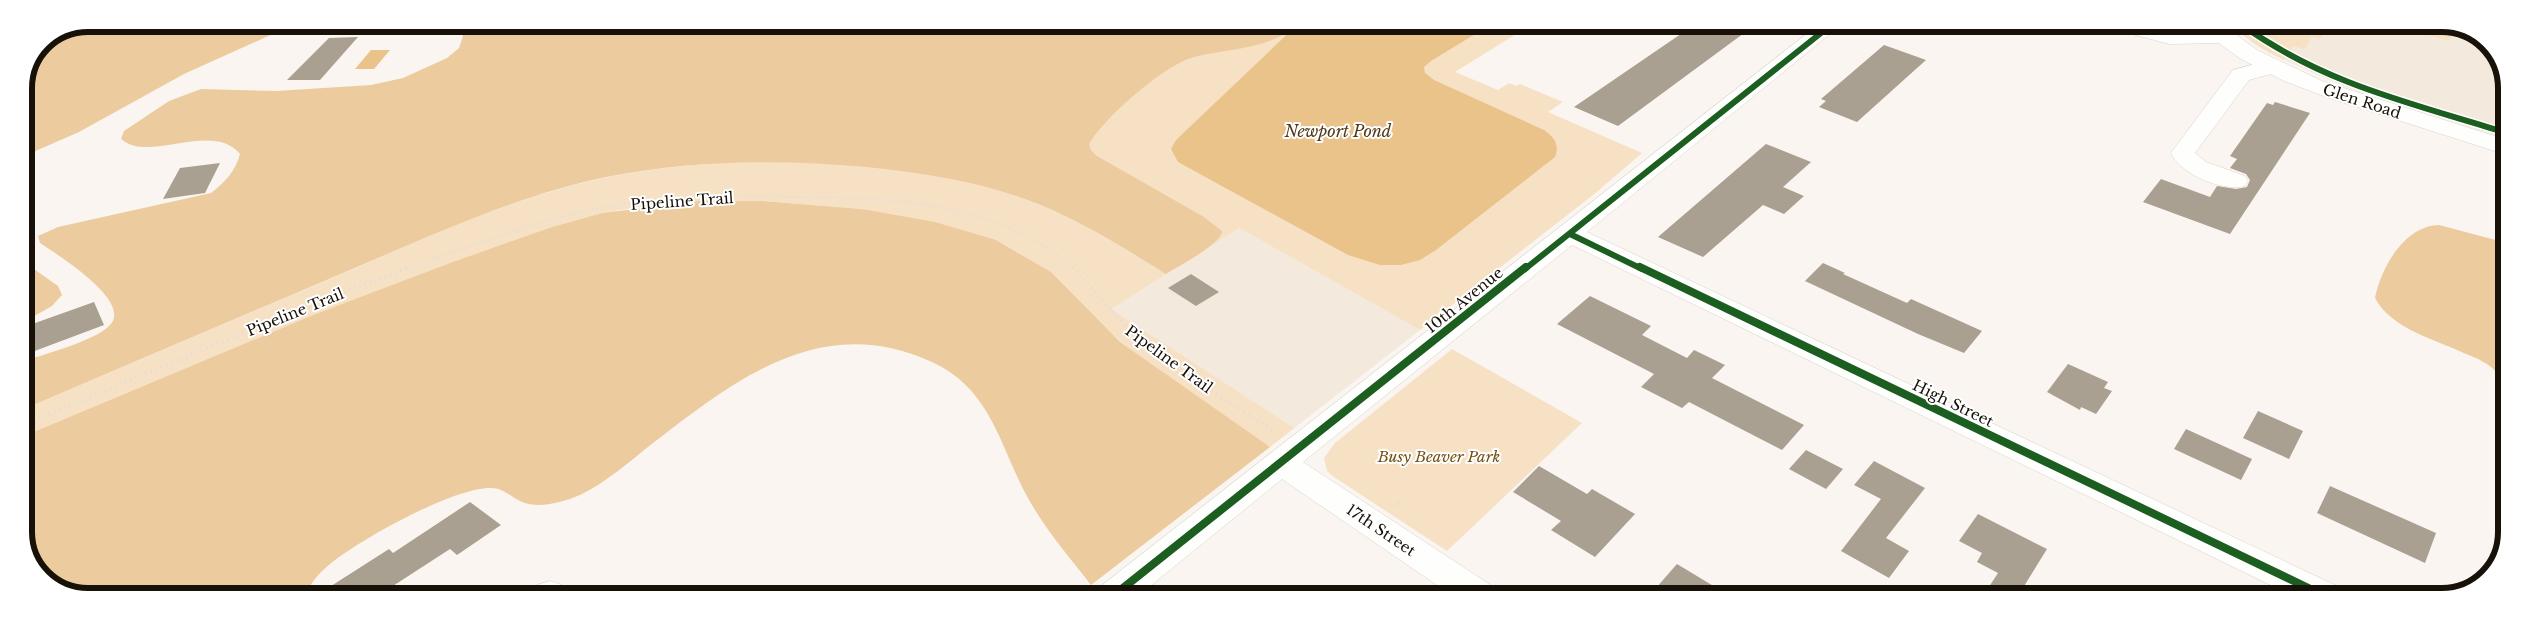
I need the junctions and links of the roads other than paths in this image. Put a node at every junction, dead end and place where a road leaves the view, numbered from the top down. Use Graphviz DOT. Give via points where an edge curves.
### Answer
graph roads {
  1 [pos="1822,32"];
  2 [pos="2146,32"];
  3 [pos="2210,32"];
  4 [pos="2218,32"];
  5 [pos="2270,67"];
  6 [pos="2498,145"];
  7 [pos="2236,181"];
  8 [pos="1570,234"];
  9 [pos="1291,456"];
  10 [pos="1123,588"];
  11 [pos="1469,588"];
  12 [pos="2308,588"];
  1 -- 8 [label="street, 10th Avenue"];
  2 -- 3 [label="street, Glen Road" via="2169,38"];
  4 -- 5 [label="street, Glen Road"];
  5 -- 6 [label="street, Glen Road" via="2328,91"];
  5 -- 7 [label="street" via="2246,73 2238,79 2183,153 2193,165"];
  8 -- 9 [label="street, 10th Avenue"];
  8 -- 12 [label="street, High Street"];
  9 -- 10 [label="street, 10th Avenue"];
  9 -- 11 [label="street, 17th Street"];
}
